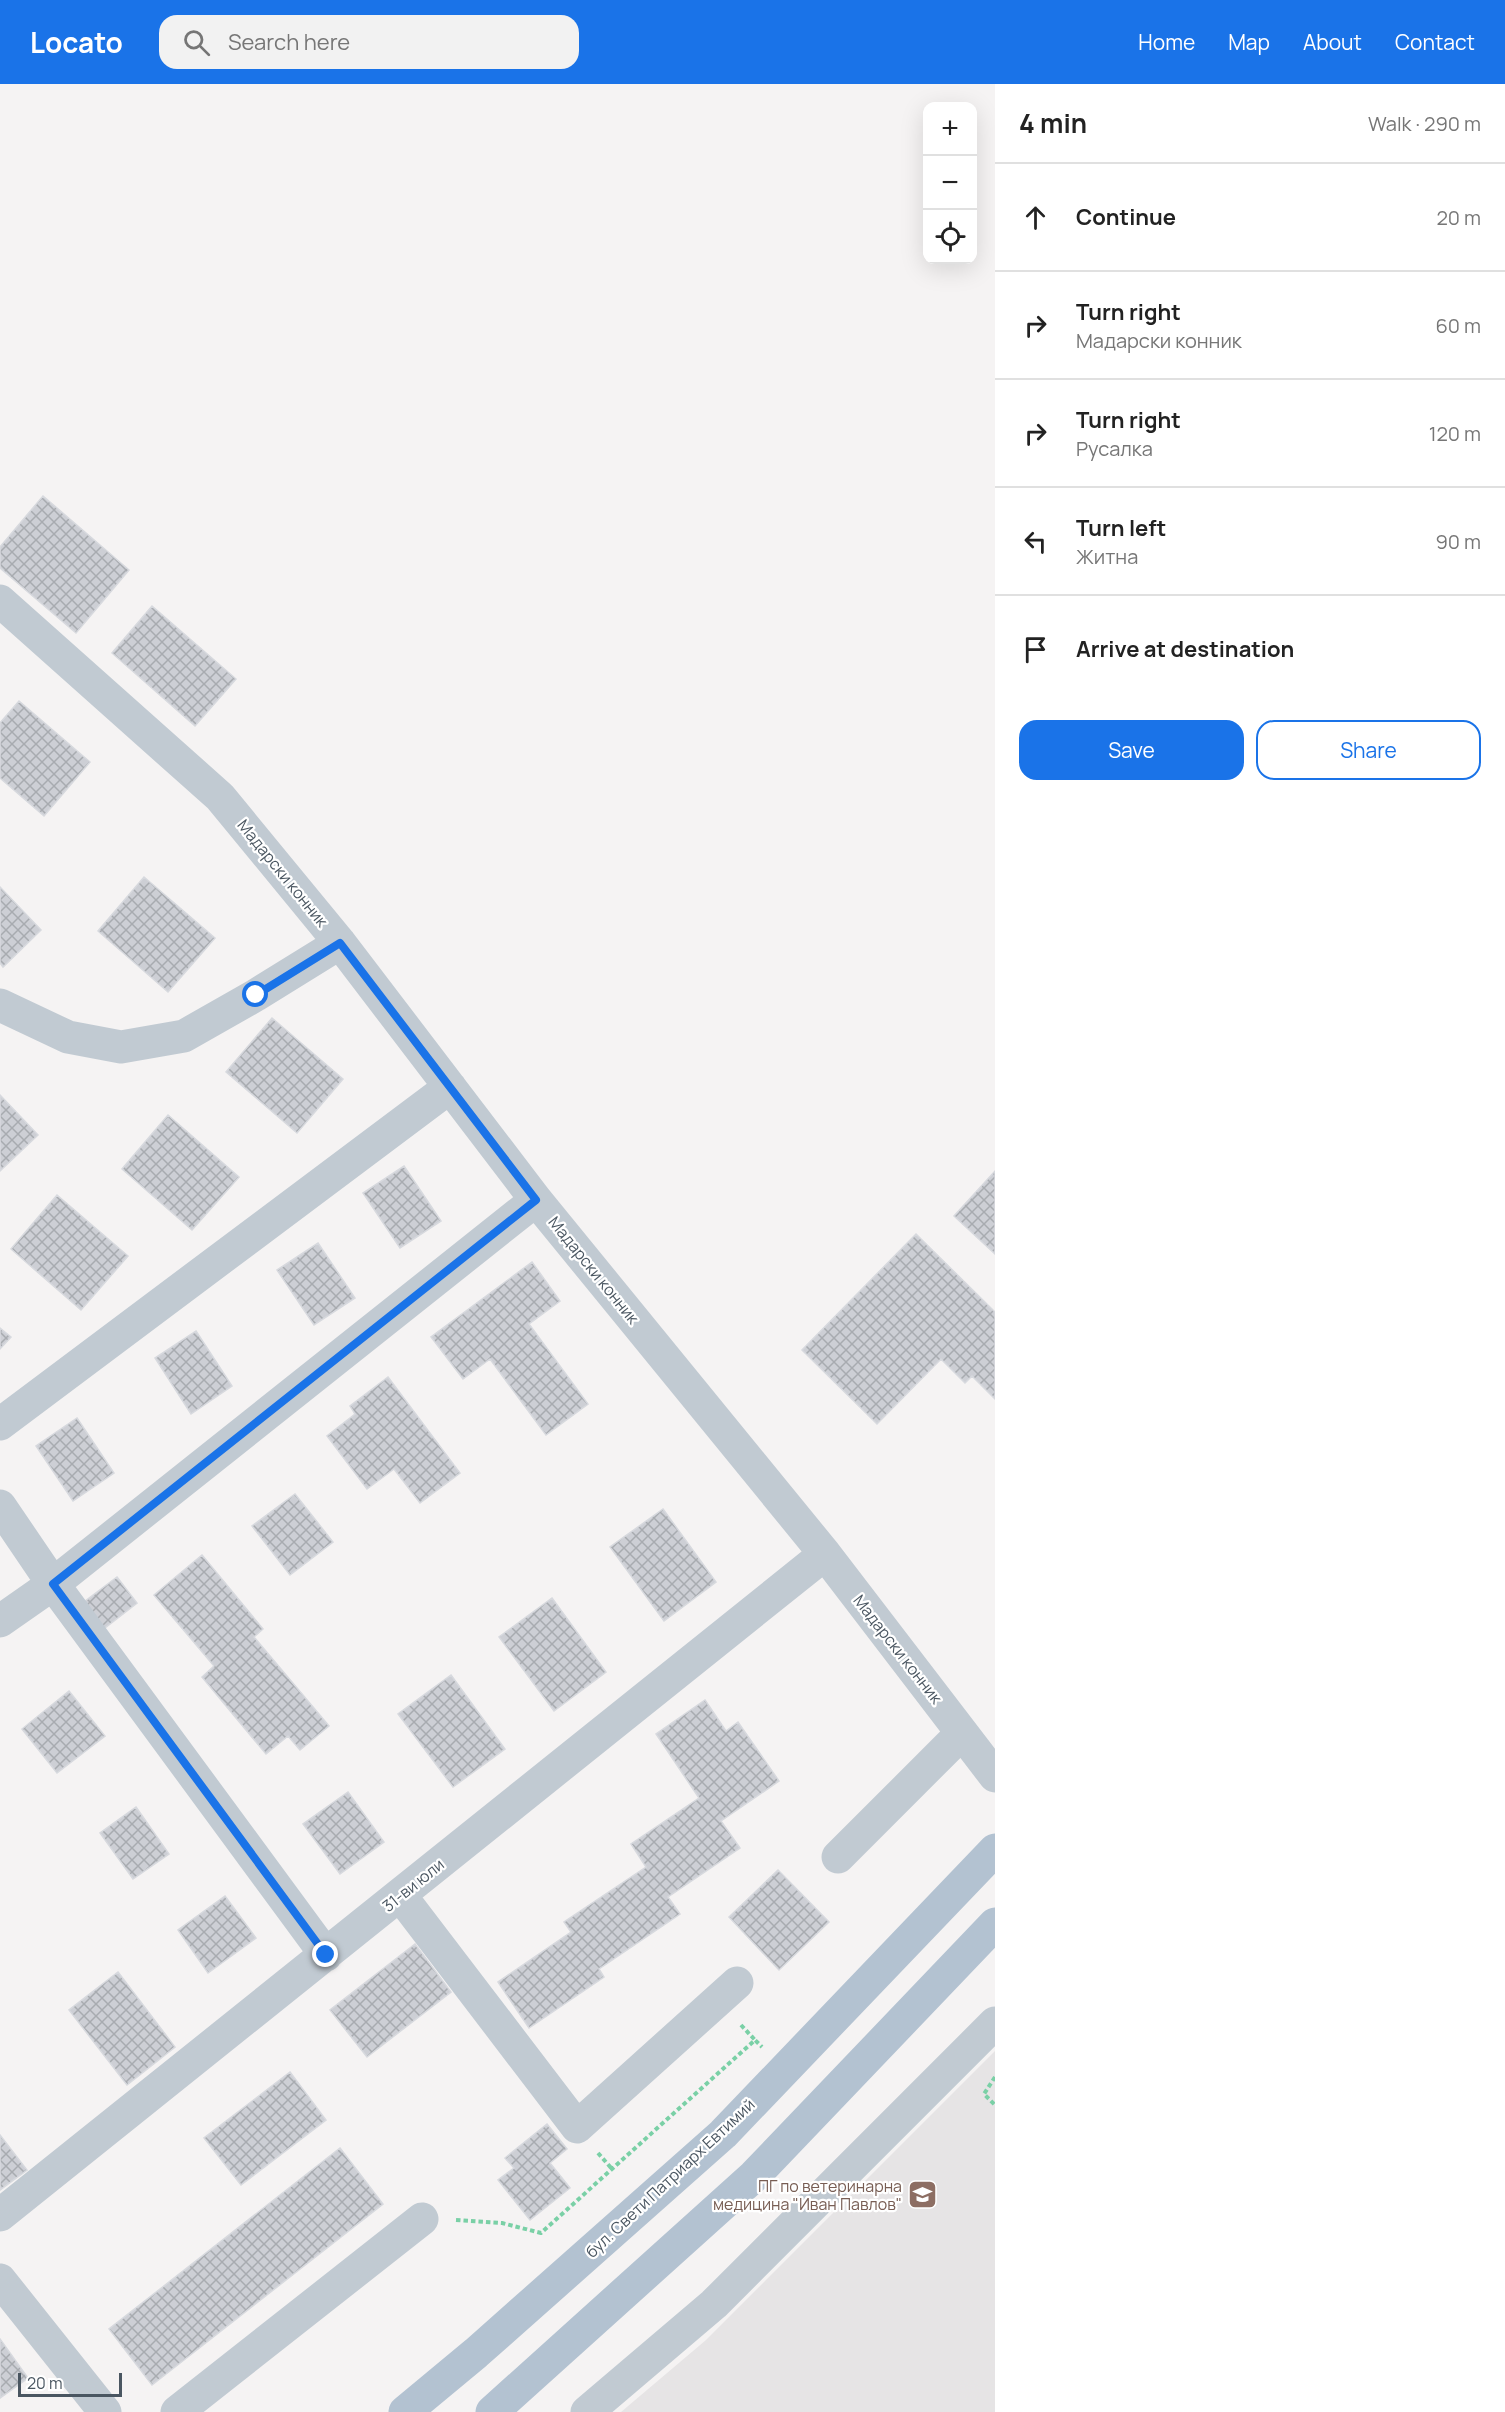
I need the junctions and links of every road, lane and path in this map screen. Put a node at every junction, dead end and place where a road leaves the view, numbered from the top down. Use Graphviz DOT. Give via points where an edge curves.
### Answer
graph roads {
  1 [pos="0,601"];
  2 [pos="340,943"];
  3 [pos="0,1005"];
  4 [pos="450,1087"];
  5 [pos="536,1200"];
  6 [pos="0,1424"];
  7 [pos="0,1506"];
  8 [pos="825,1554"];
  9 [pos="53,1584"];
  10 [pos="0,1621"];
  11 [pos="962,1733"];
  12 [pos="995,1776"];
  13 [pos="995,1850"];
  14 [pos="838,1857"];
  15 [pos="400,1895"];
  16 [pos="995,1924"];
  17 [pos="326,1955"];
  18 [pos="737,1983"];
  19 [pos="995,2023"];
  20 [pos="995,2077"];
  21 [pos="995,2105"];
  22 [pos="0,2215"];
  23 [pos="422,2219"];
  24 [pos="0,2280"];
  25 [pos="105,2412"];
  26 [pos="177,2412"];
  27 [pos="405,2412"];
  28 [pos="492,2412"];
  29 [pos="587,2412"];
  1 -- 2 [label="street, Мадарски конник" via="220,797"];
  2 -- 3 [label="street" via="184,1036 163,1040 121,1047 68,1037"];
  2 -- 4 [label="street, Мадарски конник"];
  4 -- 5 [label="street, Мадарски конник"];
  4 -- 6 [label="street"];
  5 -- 8 [label="street, Мадарски конник"];
  5 -- 9 [label="street"];
  7 -- 9 [label="street"];
  8 -- 11 [label="street, Мадарски конник"];
  8 -- 15 [label="street, 31-ви юли"];
  9 -- 10 [label="street"];
  9 -- 17 [label="street"];
  11 -- 12 [label="street, Мадарски конник"];
  11 -- 14 [label="street"];
  13 -- 27 [label="main road, бул. Свети Патриарх Евтимий" via="723,2134"];
  15 -- 17 [label="street, 31-ви юли"];
  15 -- 18 [label="street" via="577,2127"];
  16 -- 28 [label="main road" via="754,2176"];
  17 -- 22 [label="street, 31-ви юли"];
  19 -- 29 [label="street" via="714,2304"];
  20 -- 21 [label="path" via="984,2094"];
  23 -- 26 [label="street"];
  24 -- 25 [label="street"];
}
